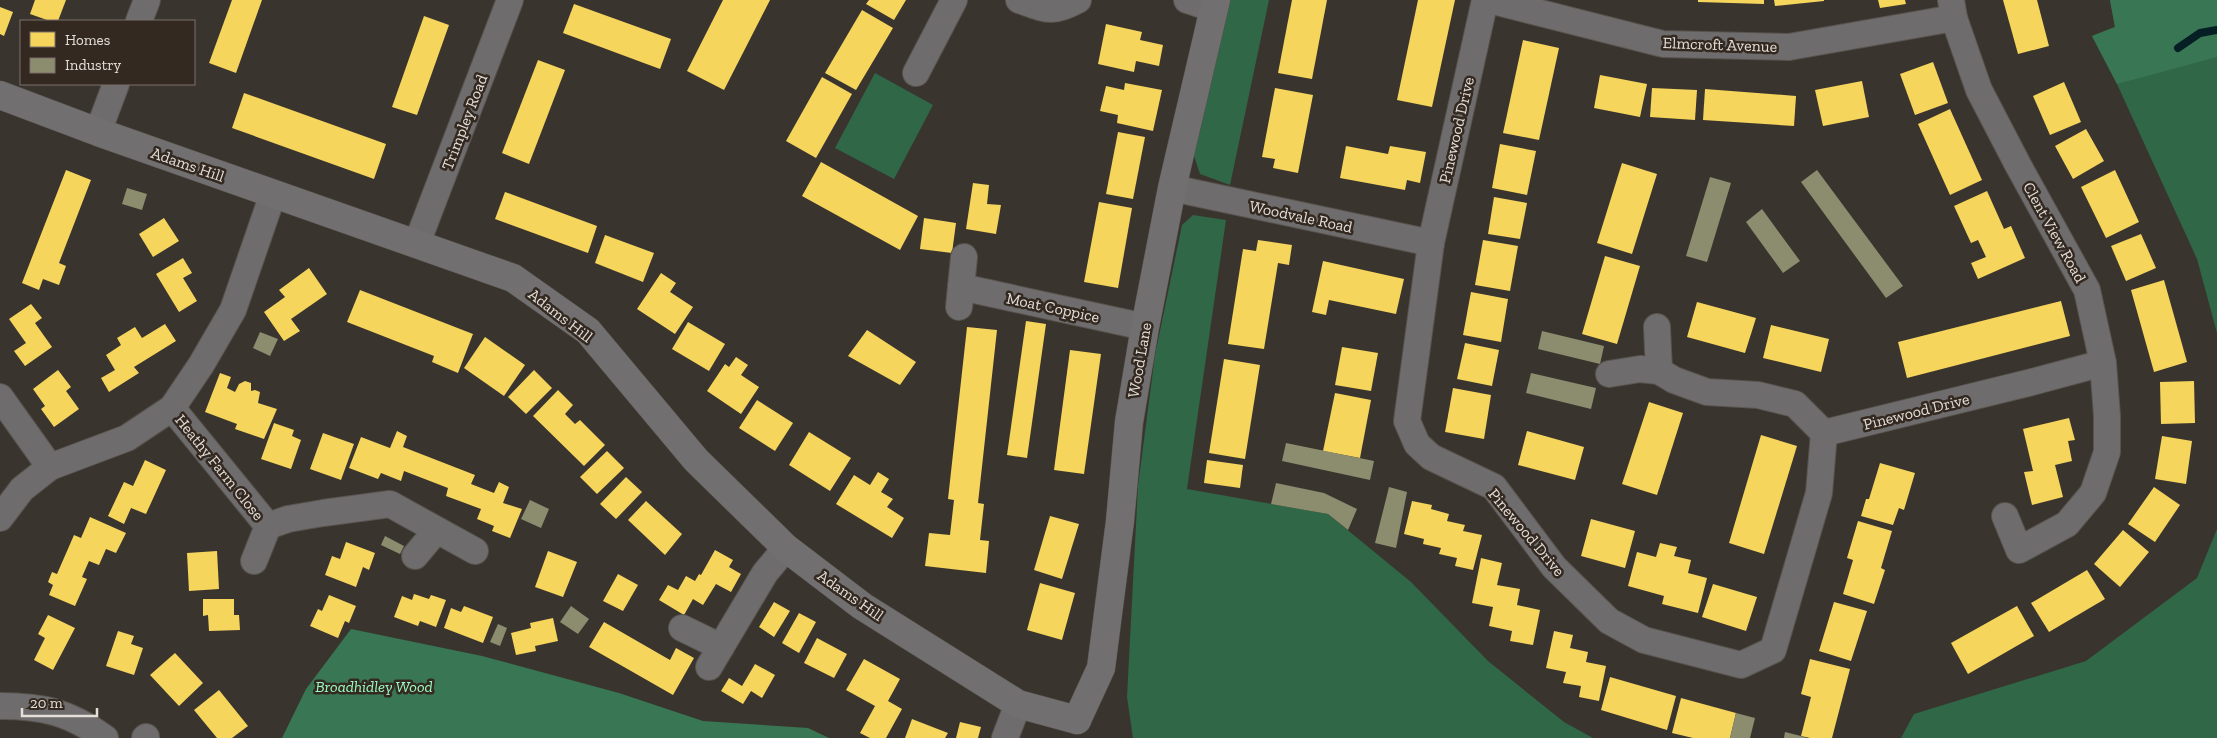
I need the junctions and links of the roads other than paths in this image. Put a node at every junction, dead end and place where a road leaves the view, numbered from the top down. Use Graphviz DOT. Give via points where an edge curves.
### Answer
graph roads {
  1 [pos="147,0"];
  2 [pos="510,0"];
  3 [pos="954,0"];
  4 [pos="1020,0"];
  5 [pos="1078,0"];
  6 [pos="1186,0"];
  7 [pos="1487,0"];
  8 [pos="1215,4"];
  9 [pos="1952,9"];
  10 [pos="139,20"];
  11 [pos="916,73"];
  12 [pos="116,85"];
  13 [pos="0,95"];
  14 [pos="98,132"];
  15 [pos="1172,188"];
  16 [pos="273,194"];
  17 [pos="417,243"];
  18 [pos="1431,244"];
  19 [pos="964,257"];
  20 [pos="1144,327"];
  21 [pos="1657,327"];
  22 [pos="2103,362"];
  23 [pos="1660,371"];
  24 [pos="1608,374"];
  25 [pos="0,397"];
  26 [pos="172,408"];
  27 [pos="1824,434"];
  28 [pos="50,467"];
  29 [pos="2004,516"];
  30 [pos="0,518"];
  31 [pos="268,526"];
  32 [pos="436,531"];
  33 [pos="786,548"];
  34 [pos="475,551"];
  35 [pos="415,556"];
  36 [pos="254,561"];
  37 [pos="682,628"];
  38 [pos="1018,704"];
  39 [pos="0,706"];
  40 [pos="1084,729"];
  41 [pos="104,738"];
  42 [pos="1005,738"];
  1 -- 10 [label="street"];
  2 -- 17 [label="street, Trimpley Road"];
  3 -- 11 [label="street"];
  4 -- 5 [label="street" via="1056,10"];
  6 -- 8 [label="street"];
  7 -- 9 [label="street, Elmcroft Avenue" via="1663,44 1788,47"];
  7 -- 18 [label="street, Pinewood Drive"];
  8 -- 15 [label="street, Wood Lane"];
  9 -- 22 [label="street, Clent View Road" via="1979,90 2087,290"];
  12 -- 14 [label="street"];
  13 -- 14 [label="street, Adams Hill"];
  14 -- 16 [label="street, Adams Hill"];
  15 -- 18 [label="street, Woodvale Road"];
  15 -- 20 [label="street, Wood Lane"];
  16 -- 17 [label="street, Adams Hill"];
  16 -- 26 [label="street" via="233,310"];
  17 -- 33 [label="street, Adams Hill" via="513,278 588,331 696,460"];
  18 -- 27 [label="street, Pinewood Drive" via="1407,421 1417,444 1431,457 1494,487 1554,568 1609,621 1644,640 1741,665 1773,650 1819,493"];
  19 -- 20 [label="street, Moat Coppice" via="960,297"];
  20 -- 40 [label="street, Wood Lane" via="1129,422 1101,668"];
  21 -- 23 [label="street"];
  22 -- 27 [label="street, Pinewood Drive"];
  22 -- 29 [label="street, Clent View Road" via="2108,452 2093,493 2067,524 2019,550"];
  23 -- 24 [label="street" via="1640,369"];
  23 -- 27 [label="street" via="1674,380 1707,392 1758,395 1795,404"];
  25 -- 28 [label="street"];
  26 -- 28 [label="street" via="127,438"];
  26 -- 31 [label="street, Heathy Farm Close"];
  28 -- 30 [label="street" via="22,489"];
  31 -- 32 [label="street, Heathy Farm Close" via="306,516 390,504"];
  31 -- 36 [label="street, Heathy Farm Close"];
  32 -- 34 [label="street, Heathy Farm Close"];
  32 -- 35 [label="street"];
  33 -- 37 [label="street" via="765,573 715,657"];
  33 -- 38 [label="street, Adams Hill" via="862,606"];
  38 -- 40 [label="street, Adams Hill"];
  38 -- 42 [label="street"];
  39 -- 41 [label="street" via="61,712"];
}
